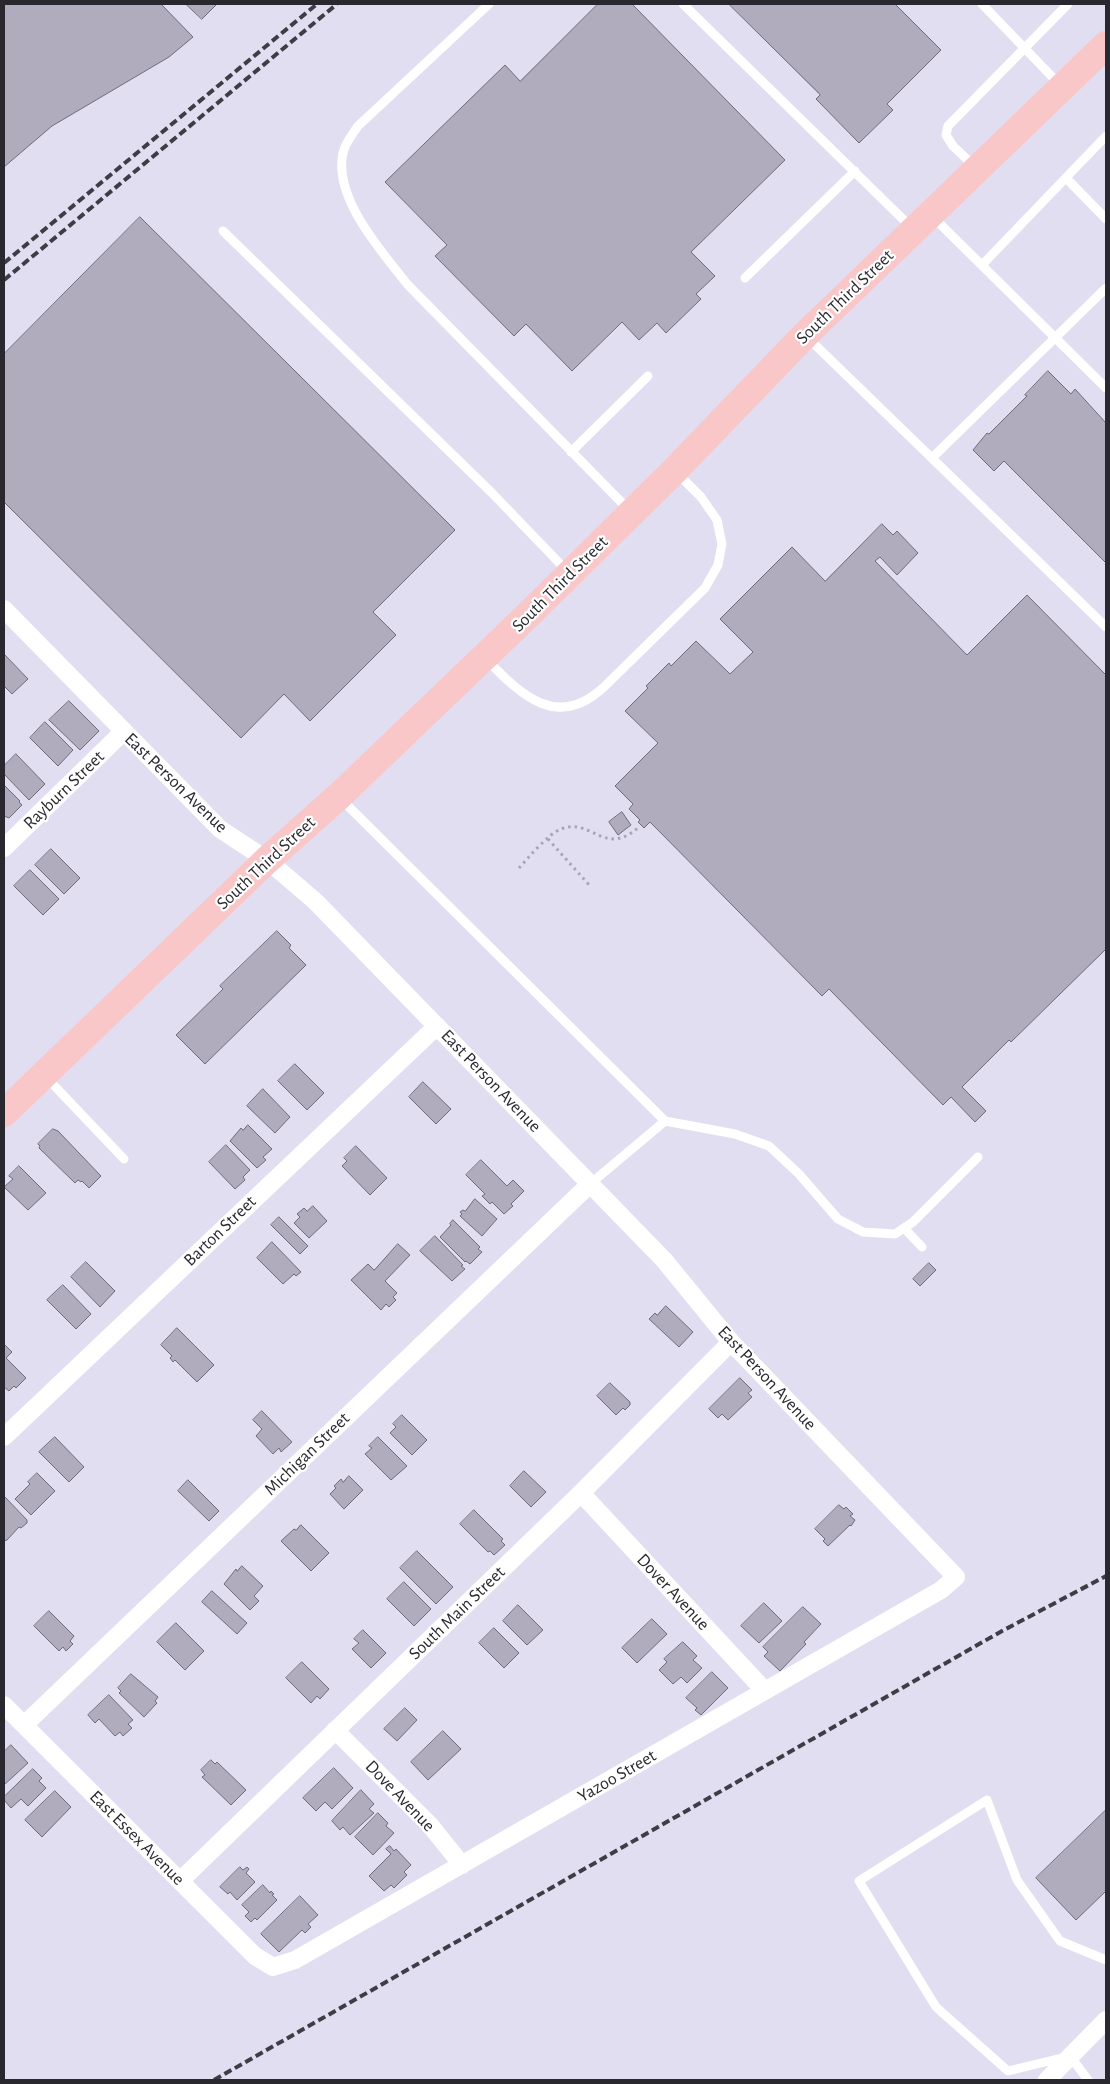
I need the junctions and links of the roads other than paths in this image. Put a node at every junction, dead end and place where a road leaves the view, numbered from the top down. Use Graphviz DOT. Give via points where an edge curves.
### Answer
graph roads {
  1 [pos="489,4"];
  2 [pos="683,4"];
  3 [pos="982,4"];
  4 [pos="1068,4"];
  5 [pos="1106,45"];
  6 [pos="1024,49"];
  7 [pos="1062,88"];
  8 [pos="1106,136"];
  9 [pos="977,170"];
  10 [pos="855,171"];
  11 [pos="1066,178"];
  12 [pos="1106,219"];
  13 [pos="922,222"];
  14 [pos="223,231"];
  15 [pos="982,265"];
  16 [pos="745,278"];
  17 [pos="1106,288"];
  18 [pos="805,335"];
  19 [pos="1056,338"];
  20 [pos="648,376"];
  21 [pos="1106,388"];
  22 [pos="572,452"];
  23 [pos="932,458"];
  24 [pos="674,471"];
  25 [pos="631,513"];
  26 [pos="570,574"];
  27 [pos="4,610"];
  28 [pos="1106,627"];
  29 [pos="484,657"];
  30 [pos="124,731"];
  31 [pos="338,796"];
  32 [pos="4,848"];
  33 [pos="267,860"];
  34 [pos="437,1026"];
  35 [pos="44,1074"];
  36 [pos="4,1113"];
  37 [pos="665,1121"];
  38 [pos="978,1158"];
  39 [pos="124,1159"];
  40 [pos="590,1184"];
  41 [pos="904,1228"];
  42 [pos="922,1247"];
  43 [pos="731,1342"];
  44 [pos="4,1437"];
  45 [pos="581,1493"];
  46 [pos="956,1578"];
  47 [pos="765,1691"];
  48 [pos="4,1705"];
  49 [pos="24,1725"];
  50 [pos="335,1730"];
  51 [pos="462,1866"];
  52 [pos="181,1880"];
  53 [pos="1106,1960"];
  54 [pos="273,1967"];
  55 [pos="1106,2020"];
  56 [pos="1070,2056"];
  57 [pos="1047,2080"];
  58 [pos="1088,2080"];
  1 -- 22 [label="lane" via="358,126 343,153 342,174 357,215 408,285"];
  2 -- 10 [label="lane"];
  3 -- 6 [label="lane"];
  4 -- 6 [label="lane"];
  5 -- 7 [label="main road, South Third Street"];
  6 -- 7 [label="lane"];
  6 -- 9 [label="lane" via="953,120 946,131 953,146"];
  7 -- 9 [label="main road, South Third Street"];
  8 -- 11 [label="lane"];
  9 -- 13 [label="main road, South Third Street"];
  10 -- 13 [label="lane"];
  10 -- 16 [label="lane"];
  11 -- 12 [label="lane"];
  11 -- 15 [label="lane"];
  13 -- 15 [label="lane"];
  13 -- 18 [label="main road, South Third Street"];
  14 -- 26 [label="lane" via="485,486"];
  15 -- 19 [label="lane"];
  17 -- 19 [label="lane"];
  18 -- 23 [label="lane"];
  18 -- 24 [label="main road, South Third Street"];
  19 -- 21 [label="lane"];
  19 -- 23 [label="lane"];
  20 -- 22 [label="lane"];
  22 -- 25 [label="lane"];
  23 -- 28 [label="lane"];
  24 -- 25 [label="main road, South Third Street"];
  24 -- 29 [label="lane" via="717,520 722,544 718,565 705,588 606,686 577,705 546,706 521,693"];
  25 -- 26 [label="main road, South Third Street"];
  26 -- 29 [label="main road, South Third Street"];
  27 -- 30 [label="street, East Person Avenue"];
  29 -- 31 [label="main road, South Third Street"];
  30 -- 32 [label="street, Rayburn Street"];
  30 -- 33 [label="street, East Person Avenue" via="220,829"];
  31 -- 33 [label="main road, South Third Street"];
  31 -- 37 [label="lane"];
  33 -- 34 [label="street, East Person Avenue" via="315,901"];
  33 -- 35 [label="main road, South Third Street"];
  34 -- 40 [label="street, East Person Avenue"];
  34 -- 44 [label="street, Barton Street"];
  35 -- 36 [label="main road, South Third Street"];
  35 -- 39 [label="lane"];
  37 -- 40 [label="lane"];
  37 -- 41 [label="lane" via="735,1134 769,1146 838,1218 863,1232 895,1234"];
  38 -- 41 [label="lane"];
  40 -- 43 [label="street, East Person Avenue" via="664,1260"];
  40 -- 49 [label="street, Michigan Street"];
  41 -- 42 [label="lane"];
  43 -- 45 [label="street, South Main Street"];
  43 -- 46 [label="street, East Person Avenue"];
  45 -- 47 [label="street, Dover Avenue"];
  45 -- 50 [label="street, South Main Street"];
  46 -- 47 [label="street, Yazoo Street" via="941,1590"];
  47 -- 51 [label="street, Yazoo Street"];
  48 -- 49 [label="street, East Essex Avenue"];
  49 -- 52 [label="street, East Essex Avenue"];
  50 -- 51 [label="street, Dove Avenue" via="430,1824"];
  50 -- 52 [label="street, South Main Street"];
  51 -- 54 [label="street, Yazoo Street" via="295,1960"];
  52 -- 54 [label="street, East Essex Avenue" via="255,1956"];
  53 -- 56 [label="lane" via="1060,1941 1017,1880 986,1800 859,1881 936,2007 1008,2071"];
  55 -- 56 [label="street"];
  56 -- 57 [label="street"];
  56 -- 58 [label="lane"];
}
